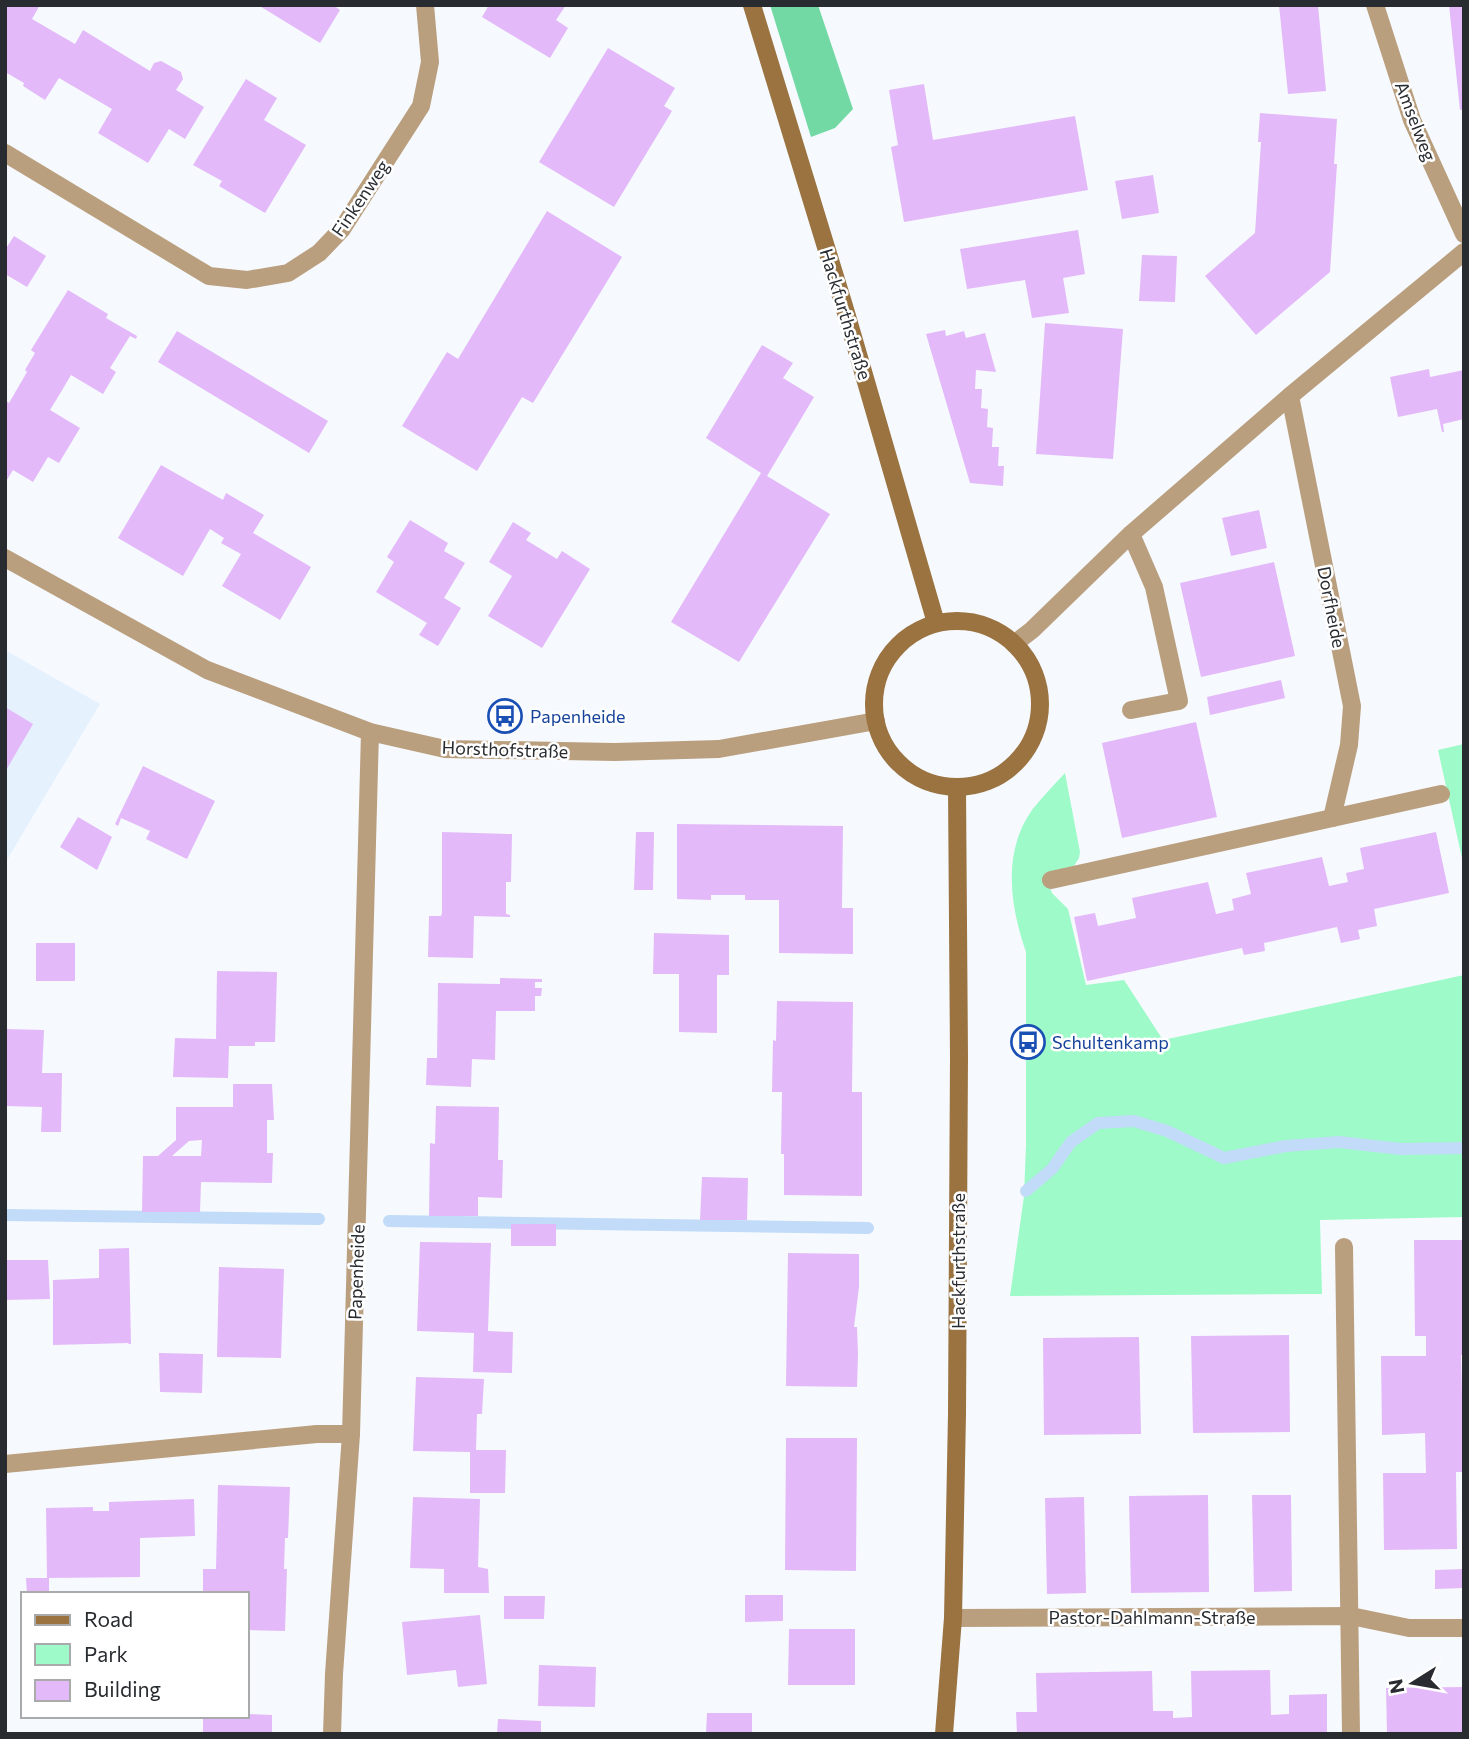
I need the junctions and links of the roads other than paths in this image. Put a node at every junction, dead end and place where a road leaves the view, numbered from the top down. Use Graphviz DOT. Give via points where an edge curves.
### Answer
graph roads {
  1 [pos="425,5"];
  2 [pos="752,5"];
  3 [pos="1375,5"];
  4 [pos="5,153"];
  5 [pos="1464,234"];
  6 [pos="1464,252"];
  7 [pos="1290,396"];
  8 [pos="1131,534"];
  9 [pos="5,558"];
  10 [pos="936,623"];
  11 [pos="1014,644"];
  12 [pos="1131,710"];
  13 [pos="876,721"];
  14 [pos="370,732"];
  15 [pos="957,788"];
  16 [pos="1441,794"];
  17 [pos="1332,818"];
  18 [pos="1051,880"];
  19 [pos="1344,1247"];
  20 [pos="351,1434"];
  21 [pos="5,1464"];
  22 [pos="1351,1616"];
  23 [pos="953,1618"];
  24 [pos="1464,1628"];
  25 [pos="332,1734"];
  26 [pos="944,1734"];
  27 [pos="1351,1734"];
  1 -- 4 [label="street, Finkenweg" via="430,62 421,106 342,229 319,253 288,273 247,280 209,276"];
  2 -- 10 [label="street, Hackfurthstraße"];
  3 -- 5 [label="street, Amselweg" via="1412,120"];
  6 -- 7 [label="street"];
  7 -- 8 [label="street"];
  7 -- 17 [label="street, Dorfheide" via="1352,706 1349,746"];
  8 -- 11 [label="street"];
  8 -- 12 [label="street" via="1154,587 1179,701"];
  9 -- 14 [label="street, Horsthofstraße" via="206,670"];
  10 -- 11 [label="street" via="986,626"];
  10 -- 13 [label="street" via="912,634 892,652 879,676"];
  11 -- 15 [label="street" via="1037,679 1039,721 1032,741 1005,772"];
  13 -- 14 [label="street, Horsthofstraße" via="719,749 614,752 445,749"];
  13 -- 15 [label="street" via="885,747 910,773 935,786"];
  14 -- 20 [label="street, Papenheide"];
  15 -- 23 [label="street, Hackfurthstraße" via="960,1057"];
  16 -- 17 [label="street"];
  17 -- 18 [label="street"];
  19 -- 22 [label="street"];
  20 -- 21 [label="street"];
  20 -- 25 [label="street, Papenheide"];
  22 -- 23 [label="street, Pastor-Dahlmann-Straße"];
  22 -- 24 [label="street, Pastor-Dahlmann-Straße" via="1409,1628"];
  22 -- 27 [label="street"];
  23 -- 26 [label="street, Hackfurthstraße"];
}
